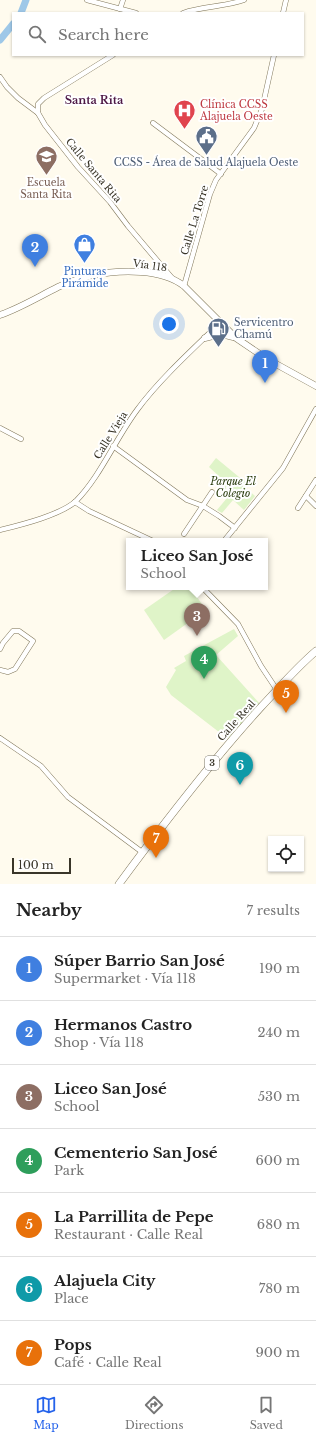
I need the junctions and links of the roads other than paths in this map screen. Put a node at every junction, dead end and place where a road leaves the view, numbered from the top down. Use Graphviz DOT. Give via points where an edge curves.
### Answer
graph roads {
  1 [pos="86,0"];
  2 [pos="123,0"];
  3 [pos="244,0"];
  4 [pos="286,0"];
  5 [pos="120,8"];
  6 [pos="133,12"];
  7 [pos="187,12"];
  8 [pos="283,12"];
  9 [pos="111,56"];
  10 [pos="274,56"];
  11 [pos="0,77"];
  12 [pos="38,113"];
  13 [pos="154,123"];
  14 [pos="221,174"];
  15 [pos="172,278"];
  16 [pos="184,286"];
  17 [pos="0,315"];
  18 [pos="220,323"];
  19 [pos="205,338"];
  20 [pos="236,338"];
  21 [pos="316,386"];
  22 [pos="316,409"];
  23 [pos="0,428"];
  24 [pos="21,438"];
  25 [pos="113,446"];
  26 [pos="316,480"];
  27 [pos="212,492"];
  28 [pos="306,496"];
  29 [pos="75,502"];
  30 [pos="203,506"];
  31 [pos="316,506"];
  32 [pos="298,508"];
  33 [pos="234,528"];
  34 [pos="0,530"];
  35 [pos="184,534"];
  36 [pos="148,538"];
  37 [pos="226,538"];
  38 [pos="205,590"];
  39 [pos="0,649"];
  40 [pos="316,650"];
  41 [pos="0,670"];
  42 [pos="277,690"];
  43 [pos="0,738"];
  44 [pos="142,852"];
  45 [pos="119,884"];
  1 -- 5 [label="street"];
  2 -- 5 [label="street"];
  3 -- 7 [label="street"];
  4 -- 8 [label="street"];
  5 -- 6 [label="street"];
  9 -- 12 [label="street" via="44,98 38,104"];
  10 -- 14 [label="street, Calle La Torre" via="262,110 254,128"];
  11 -- 12 [label="street, Calle Santa Rita" via="18,98"];
  12 -- 15 [label="street, Calle Santa Rita" via="78,167"];
  13 -- 14 [label="street"];
  14 -- 16 [label="street, Calle La Torre" via="210,194"];
  15 -- 16 [label="main road, Vía 118"];
  15 -- 17 [label="main road, Vía 118" via="134,272 93,275 65,284"];
  16 -- 18 [label="main road, Vía 118"];
  18 -- 19 [label="street, Calle Vieja"];
  18 -- 20 [label="main road, Vía 118"];
  19 -- 20 [label="main road" via="221,334"];
  19 -- 25 [label="street, Calle Vieja" via="147,397"];
  20 -- 21 [label="main road, Vía 118" via="267,359"];
  22 -- 33 [label="street" via="283,468"];
  23 -- 24 [label="street"];
  25 -- 29 [label="street, Calle Vieja"];
  25 -- 30 [label="street" via="187,500"];
  26 -- 28 [label="street"];
  27 -- 30 [label="street"];
  28 -- 31 [label="street"];
  28 -- 32 [label="street"];
  29 -- 34 [label="street, Calle Vieja" via="55,513"];
  29 -- 36 [label="street"];
  30 -- 33 [label="street"];
  30 -- 35 [label="street"];
  33 -- 37 [label="street"];
  38 -- 42 [label="street" via="238,624"];
  39 -- 41 [label="street" via="13,631 19,631 33,641 12,672"];
  40 -- 42 [label="main road, Calle Real / 3"];
  42 -- 44 [label="main road, Calle Real / 3" via="214,760"];
  43 -- 44 [label="street" via="41,766 68,797"];
  44 -- 45 [label="main road, Calle Real / 3"];
}
